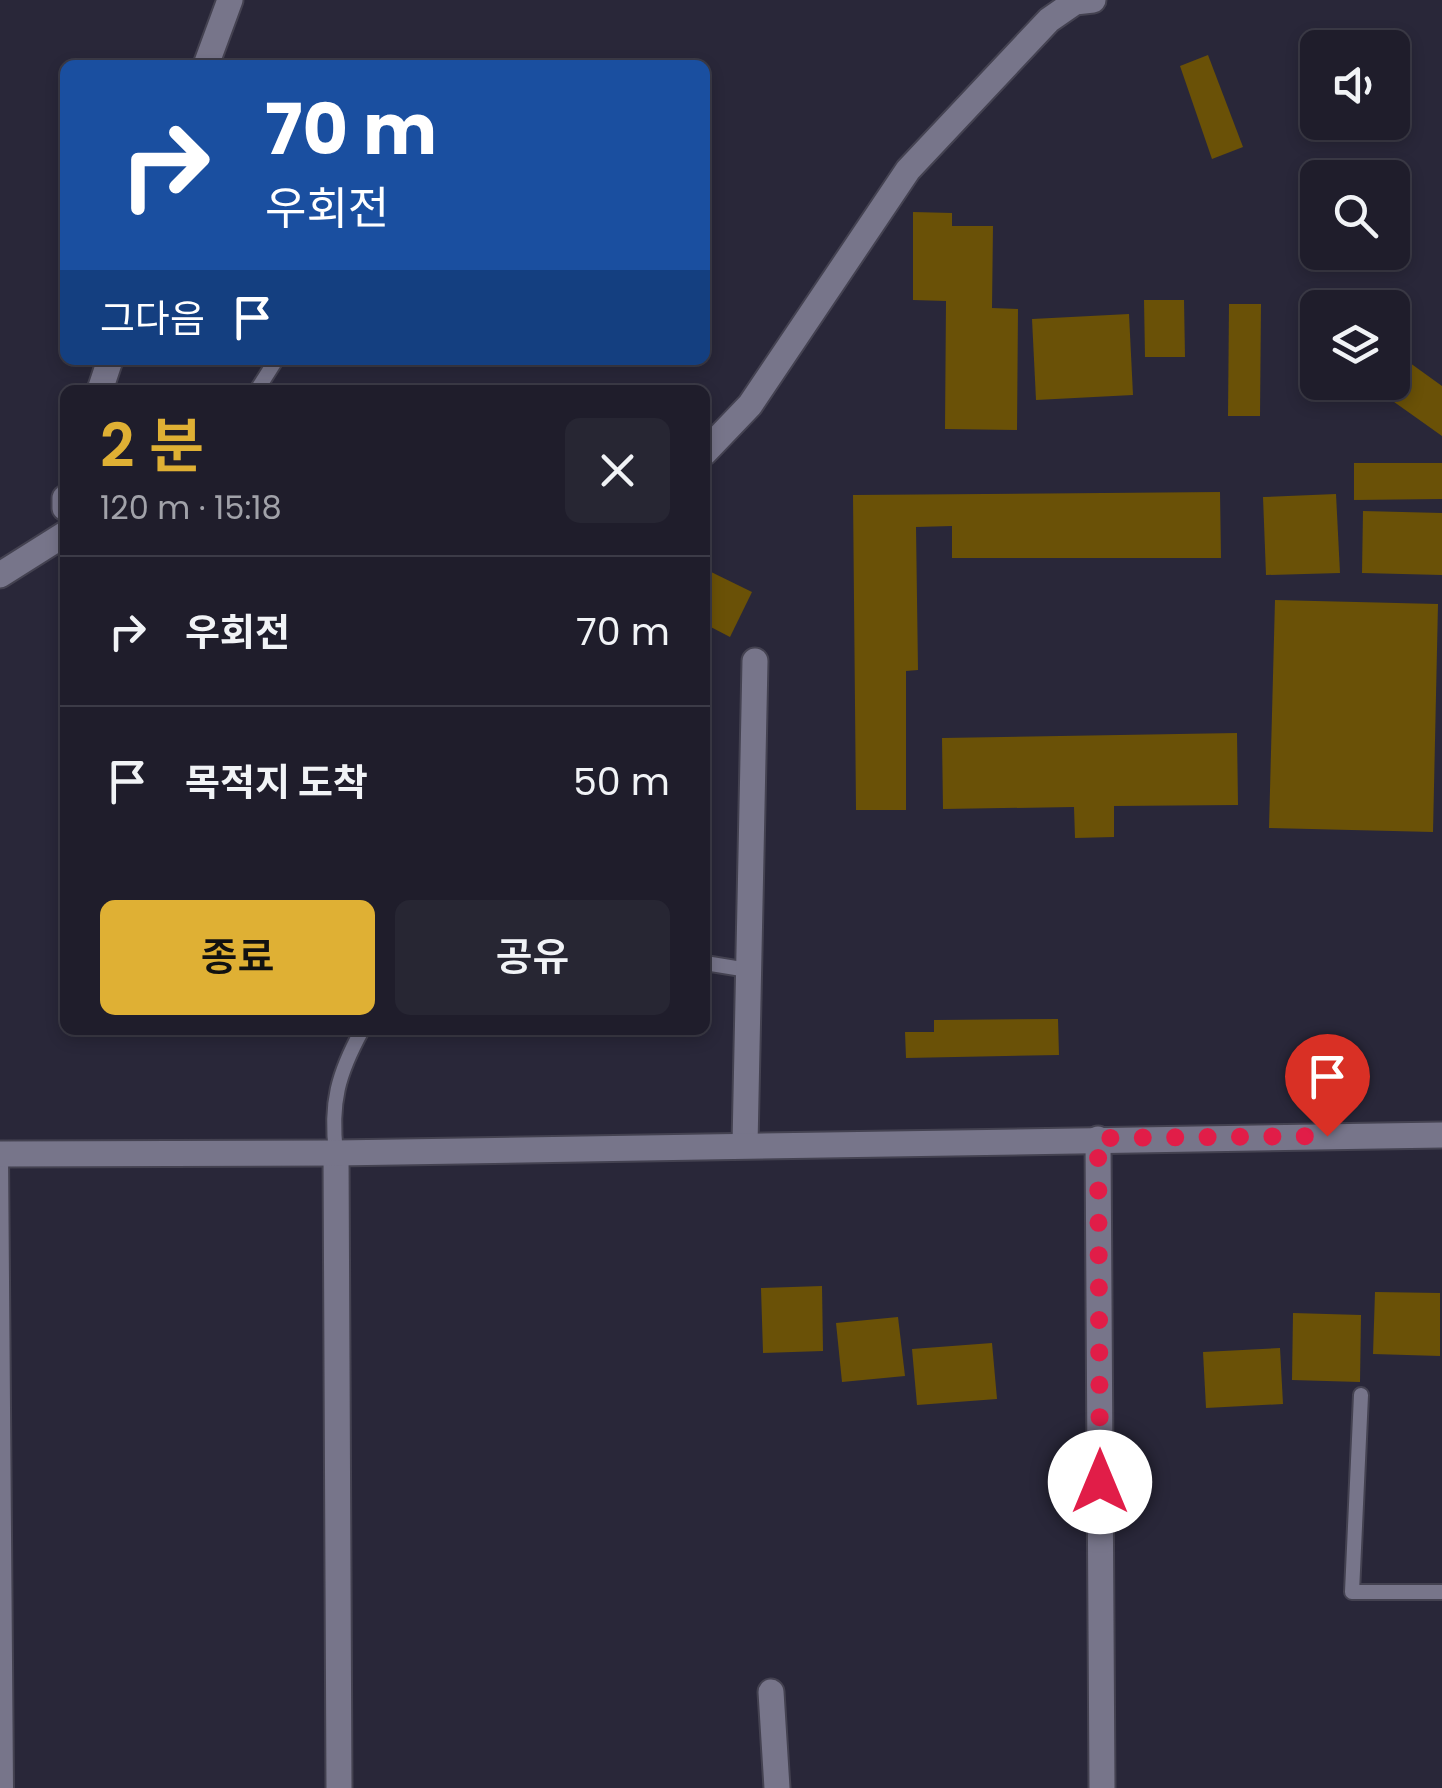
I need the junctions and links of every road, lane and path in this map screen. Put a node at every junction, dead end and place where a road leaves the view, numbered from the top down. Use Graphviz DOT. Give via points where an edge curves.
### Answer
graph roads {
  1 [pos="230,0"];
  2 [pos="1093,0"];
  3 [pos="208,60"];
  4 [pos="710,447"];
  5 [pos="60,537"];
  6 [pos="0,575"];
  7 [pos="755,661"];
  8 [pos="710,964"];
  9 [pos="748,970"];
  10 [pos="359,1035"];
  11 [pos="1442,1135"];
  12 [pos="1098,1138"];
  13 [pos="745,1145"];
  14 [pos="336,1153"];
  15 [pos="0,1154"];
  16 [pos="1361,1395"];
  17 [pos="1442,1592"];
  18 [pos="771,1692"];
  19 [pos="6,1788"];
  20 [pos="340,1788"];
  21 [pos="776,1788"];
  22 [pos="1102,1788"];
  1 -- 3 [label="street"];
  2 -- 4 [label="street" via="1074,2 1049,20 908,170 769,379"];
  5 -- 6 [label="street"];
  7 -- 9 [label="street"];
  8 -- 9 [label="lane"];
  9 -- 13 [label="street"];
  10 -- 14 [label="lane" via="338,1086 332,1118"];
  11 -- 12 [label="street"];
  12 -- 13 [label="street"];
  12 -- 22 [label="street"];
  13 -- 14 [label="street"];
  14 -- 15 [label="street"];
  14 -- 20 [label="street"];
  15 -- 19 [label="lane"];
  16 -- 17 [label="lane" via="1352,1592"];
  18 -- 21 [label="street"];
}
